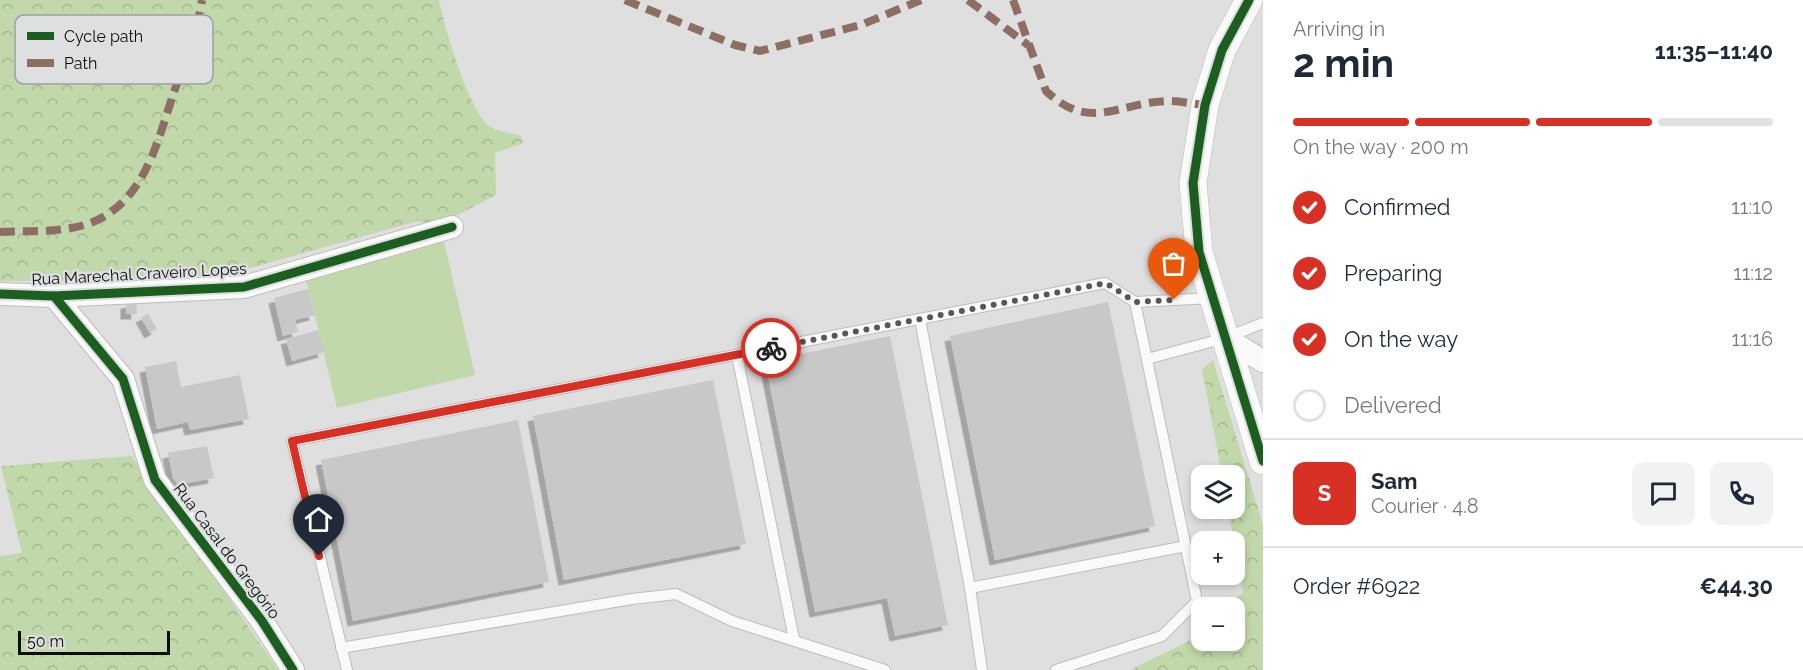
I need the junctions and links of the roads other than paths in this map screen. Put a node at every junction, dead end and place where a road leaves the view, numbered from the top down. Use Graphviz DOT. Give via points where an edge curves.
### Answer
graph roads {
  1 [pos="1249,0"];
  2 [pos="452,227"];
  3 [pos="0,294"];
  4 [pos="54,296"];
  5 [pos="1213,297"];
  6 [pos="1135,302"];
  7 [pos="920,319"];
  8 [pos="1263,323"];
  9 [pos="1225,338"];
  10 [pos="737,355"];
  11 [pos="1147,359"];
  12 [pos="1263,361"];
  13 [pos="1263,461"];
  14 [pos="1186,546"];
  15 [pos="970,588"];
  16 [pos="794,639"];
  17 [pos="341,648"];
  18 [pos="293,670"];
  19 [pos="347,670"];
  20 [pos="885,670"];
  21 [pos="982,670"];
  22 [pos="1056,670"];
  1 -- 5 [label="street" via="1222,50 1205,105 1193,183 1199,252"];
  2 -- 4 [label="street, Rua Marechal Craveiro Lopes" via="244,287"];
  3 -- 4 [label="street, Rua Marechal Craveiro Lopes"];
  4 -- 18 [label="street, Rua Casal do Gregório" via="123,379 155,480 262,621"];
  5 -- 6 [label="lane"];
  5 -- 9 [label="street"];
  6 -- 7 [label="lane" via="1106,283"];
  6 -- 11 [label="lane"];
  7 -- 10 [label="lane"];
  7 -- 15 [label="lane"];
  8 -- 9 [label="lane"];
  9 -- 11 [label="lane"];
  9 -- 12 [label="street"];
  9 -- 13 [label="street"];
  10 -- 16 [label="lane"];
  10 -- 17 [label="lane" via="292,441"];
  11 -- 14 [label="lane"];
  14 -- 15 [label="lane"];
  14 -- 22 [label="lane" via="1197,601 1162,636"];
  15 -- 21 [label="lane"];
  16 -- 17 [label="lane" via="732,621 676,594"];
  16 -- 20 [label="lane"];
  17 -- 19 [label="lane"];
}
